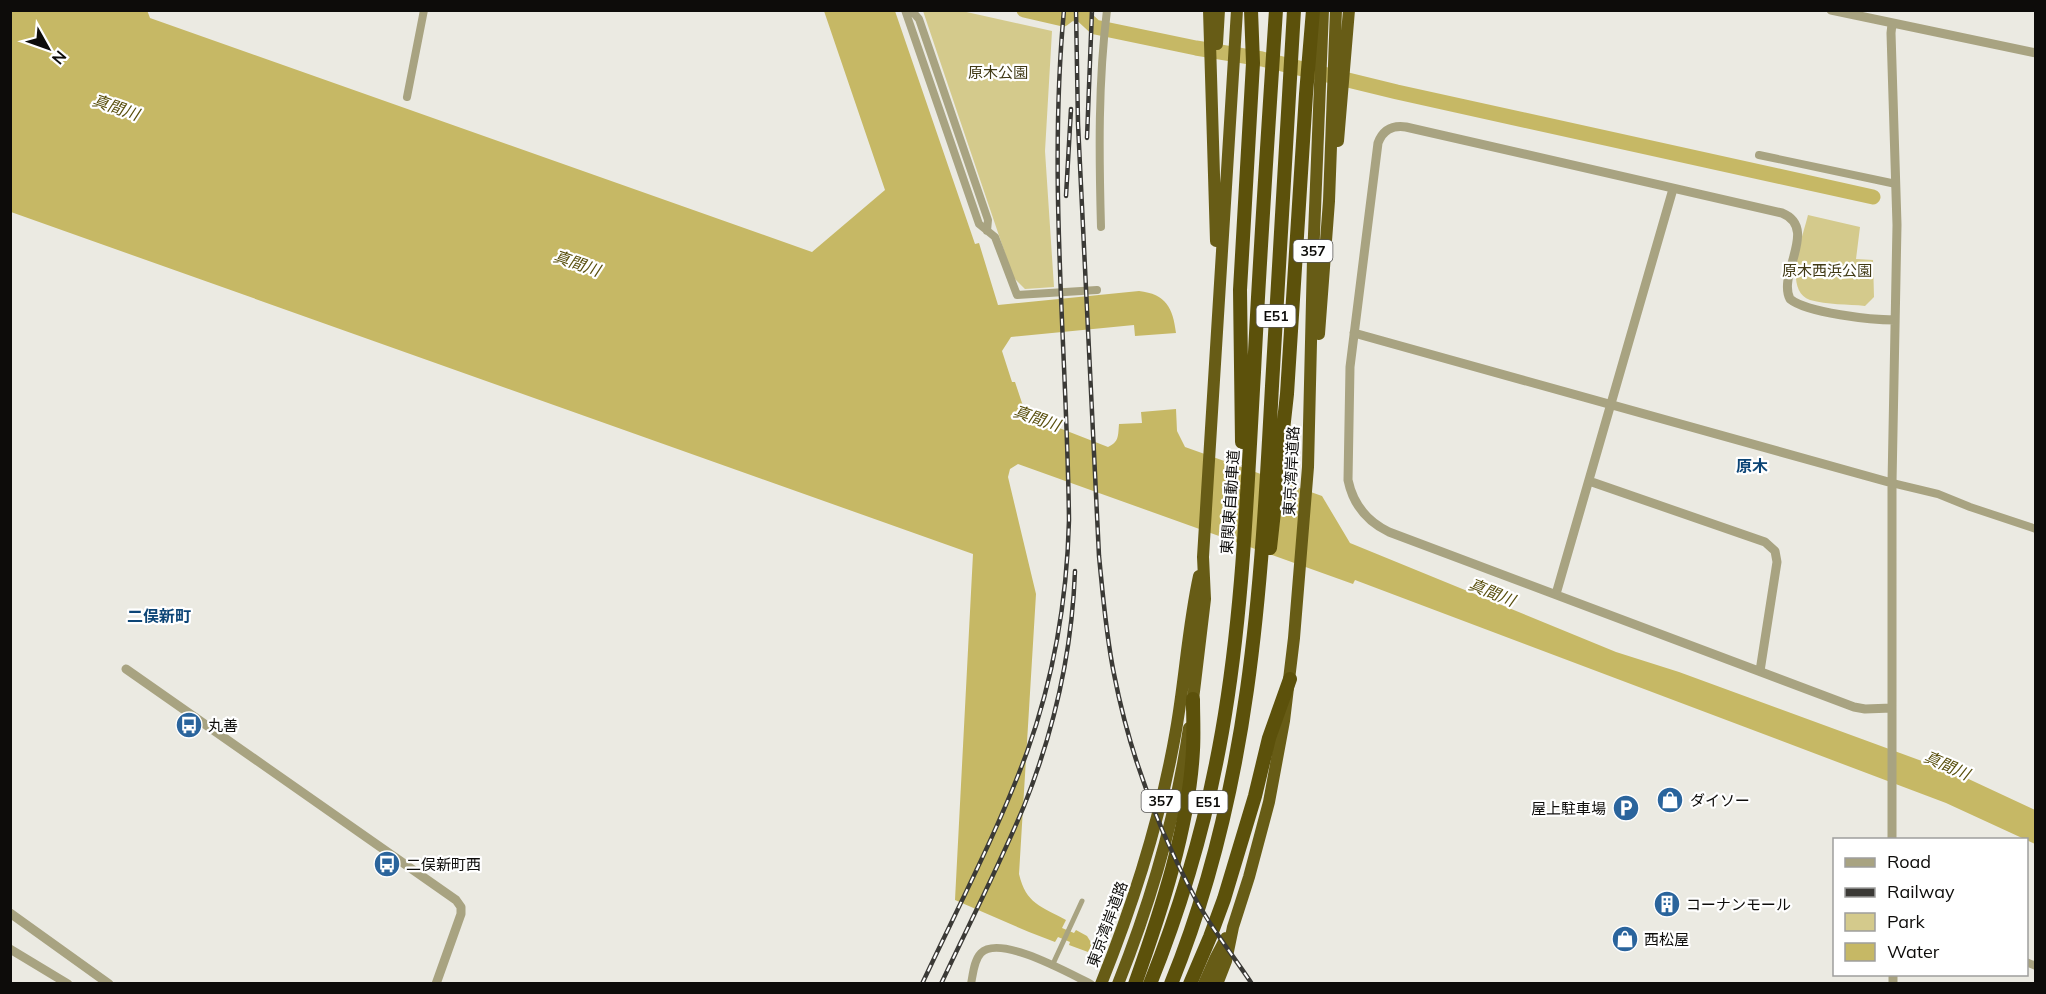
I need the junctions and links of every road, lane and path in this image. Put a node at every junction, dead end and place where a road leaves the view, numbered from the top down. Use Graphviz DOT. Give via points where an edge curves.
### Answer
graph roads {
  1 [pos="424,10"];
  2 [pos="905,10"];
  3 [pos="911,10"];
  4 [pos="1107,10"];
  5 [pos="1251,10"];
  6 [pos="1276,10"];
  7 [pos="1294,10"];
  8 [pos="1313,10"];
  9 [pos="1323,10"];
  10 [pos="1336,10"];
  11 [pos="1349,10"];
  12 [pos="1237,11"];
  13 [pos="1832,11"];
  14 [pos="1214,13"];
  15 [pos="1892,24"];
  16 [pos="1341,36"];
  17 [pos="2036,53"];
  18 [pos="407,97"];
  19 [pos="1759,155"];
  20 [pos="1896,184"];
  21 [pos="1673,189"];
  22 [pos="1101,227"];
  23 [pos="987,231"];
  24 [pos="1097,290"];
  25 [pos="1219,305"];
  26 [pos="1895,320"];
  27 [pos="1354,333"];
  28 [pos="1610,405"];
  29 [pos="1308,467"];
  30 [pos="1589,481"];
  31 [pos="1892,483"];
  32 [pos="2036,529"];
  33 [pos="1244,531"];
  34 [pos="1556,594"];
  35 [pos="1198,612"];
  36 [pos="1256,621"];
  37 [pos="126,669"];
  38 [pos="1760,671"];
  39 [pos="1290,679"];
  40 [pos="1193,699"];
  41 [pos="1892,708"];
  42 [pos="1893,838"];
  43 [pos="1082,901"];
  44 [pos="10,913"];
  45 [pos="1233,927"];
  46 [pos="10,949"];
  47 [pos="1052,966"];
  48 [pos="68,984"];
  49 [pos="110,984"];
  50 [pos="436,984"];
  51 [pos="970,984"];
  52 [pos="1091,984"];
  53 [pos="1101,984"];
  54 [pos="1118,984"];
  55 [pos="1135,984"];
  56 [pos="1150,984"];
  57 [pos="1171,984"];
  58 [pos="1190,984"];
  59 [pos="1204,984"];
  60 [pos="1217,984"];
  1 -- 18 [label="street"];
  2 -- 23 [label="street" via="979,224"];
  3 -- 23 [label="street" via="919,18 988,220"];
  4 -- 22 [label="street" via="1099,141"];
  5 -- 33 [label="highway" via="1253,63 1240,290"];
  6 -- 33 [label="highway, 東関東自動車道 / E51"];
  7 -- 36 [label="highway, E51"];
  8 -- 36 [label="highway" via="1282,453 1274,527"];
  9 -- 29 [label="highway, 東京湾岸道路 / 357"];
  10 -- 16 [label="highway"];
  11 -- 16 [label="highway"];
  12 -- 25 [label="highway, 東京湾岸道路 / 357"];
  13 -- 15 [label="street"];
  14 -- 25 [label="highway" via="1214,194"];
  15 -- 17 [label="street"];
  15 -- 20 [label="street"];
  16 -- 29 [label="highway" via="1343,104 1329,201"];
  19 -- 20 [label="street"];
  20 -- 26 [label="street"];
  21 -- 26 [label="street" via="1782,213 1792,220 1797,238 1787,288 1796,304 1866,320"];
  21 -- 27 [label="street" via="1406,127 1388,129 1378,143"];
  21 -- 28 [label="street"];
  23 -- 24 [label="street" via="994,237 1017,295"];
  25 -- 35 [label="highway, 東京湾岸道路 / 357"];
  26 -- 31 [label="street"];
  27 -- 28 [label="street"];
  27 -- 34 [label="street" via="1348,470 1350,489 1361,511 1389,532"];
  28 -- 30 [label="street"];
  28 -- 31 [label="street"];
  29 -- 39 [label="highway, 東京湾岸道路 / 357"];
  30 -- 34 [label="street"];
  30 -- 38 [label="street" via="1772,547 1777,562"];
  31 -- 32 [label="street" via="1938,494"];
  31 -- 41 [label="street"];
  33 -- 56 [label="highway, 東関東自動車道 / E51" via="1226,710 1210,793 1182,894"];
  34 -- 38 [label="street"];
  35 -- 40 [label="highway, 東京湾岸道路 / 357"];
  35 -- 53 [label="highway, 東京湾岸道路 / 357" via="1162,794 1133,898"];
  36 -- 57 [label="highway, E51" via="1229,797 1204,888"];
  37 -- 50 [label="street" via="456,900 461,914"];
  38 -- 41 [label="street" via="1859,708"];
  39 -- 45 [label="highway, 東京湾岸道路 / 357" via="1269,802"];
  39 -- 58 [label="highway" via="1269,738 1221,908"];
  40 -- 54 [label="highway, 東京湾岸道路 / 357" via="1172,820"];
  40 -- 55 [label="highway" via="1193,751 1184,817 1168,884"];
  41 -- 42 [label="street"];
  43 -- 47 [label="street"];
  44 -- 49 [label="street"];
  45 -- 59 [label="highway, 東京湾岸道路 / 357"];
  45 -- 60 [label="highway, 東京湾岸道路 / 357"];
  46 -- 48 [label="street"];
  47 -- 51 [label="street" via="1012,949 991,948 977,959"];
  47 -- 52 [label="street"];
}
